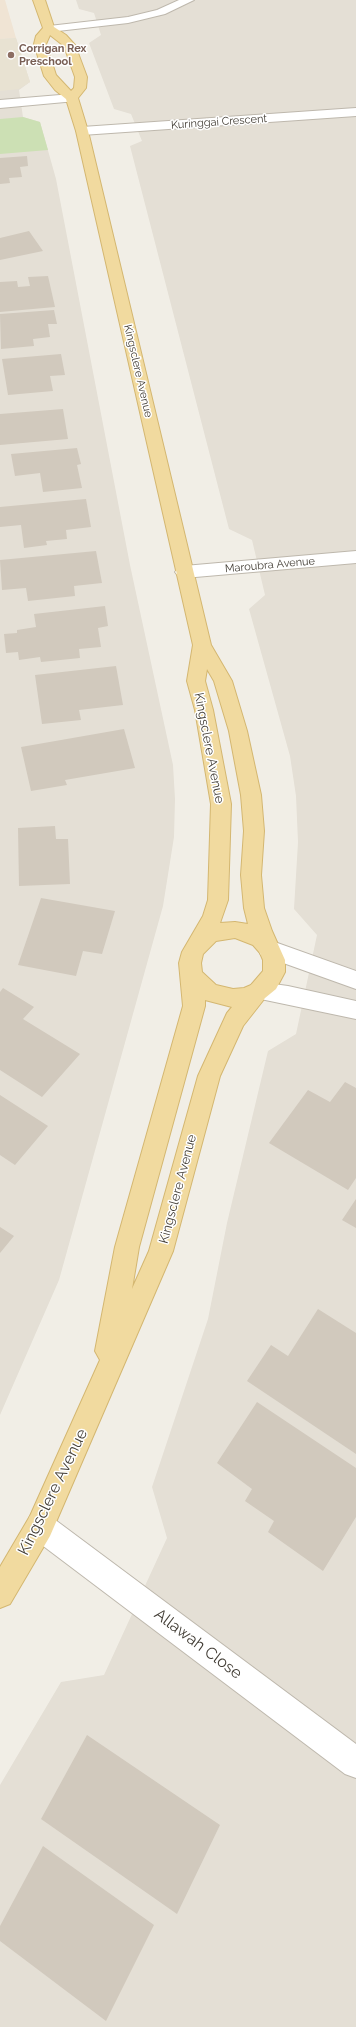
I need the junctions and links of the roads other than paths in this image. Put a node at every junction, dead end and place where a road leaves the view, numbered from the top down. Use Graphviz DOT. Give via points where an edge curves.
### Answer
graph roads {
  1 [pos="39,0"];
  2 [pos="188,0"];
  3 [pos="49,29"];
  4 [pos="72,98"];
  5 [pos="0,104"];
  6 [pos="356,112"];
  7 [pos="82,131"];
  8 [pos="356,557"];
  9 [pos="184,572"];
  10 [pos="202,645"];
  11 [pos="199,942"];
  12 [pos="269,949"];
  13 [pos="192,974"];
  14 [pos="356,980"];
  15 [pos="258,992"];
  16 [pos="356,1010"];
  17 [pos="102,1388"];
  18 [pos="40,1526"];
  19 [pos="0,1594"];
  20 [pos="356,1763"];
  1 -- 3 [label="main road"];
  2 -- 3 [label="street" via="161,12 128,20"];
  3 -- 4 [label="main road" via="42,36 40,44 50,76 58,87"];
  3 -- 4 [label="main road" via="69,45 81,77 80,88"];
  4 -- 5 [label="street"];
  4 -- 7 [label="main road, Kingsclere Avenue"];
  6 -- 7 [label="street, Kuringgai Crescent"];
  7 -- 9 [label="main road, Kingsclere Avenue"];
  8 -- 9 [label="street, Maroubra Avenue"];
  9 -- 10 [label="main road, Kingsclere Avenue"];
  10 -- 11 [label="main road, Kingsclere Avenue" via="196,681 221,804 218,900 213,917"];
  10 -- 12 [label="main road, Kingsclere Avenue" via="223,681 238,731 251,795 254,831 251,875 254,908"];
  11 -- 12 [label="main road" via="210,935 235,930 260,939"];
  11 -- 13 [label="main road" via="190,963"];
  12 -- 14 [label="street"];
  12 -- 15 [label="main road" via="274,960 274,972 268,983"];
  13 -- 15 [label="main road" via="208,992 220,996 246,997"];
  13 -- 17 [label="main road, Kingsclere Avenue" via="194,1006 127,1247"];
  15 -- 16 [label="street" via="288,994"];
  15 -- 17 [label="main road, Kingsclere Avenue" via="235,1020 209,1076 161,1251"];
  17 -- 18 [label="main road, Kingsclere Avenue"];
  18 -- 19 [label="main road, Kingsclere Avenue"];
  18 -- 20 [label="street, Allawah Close"];
}
